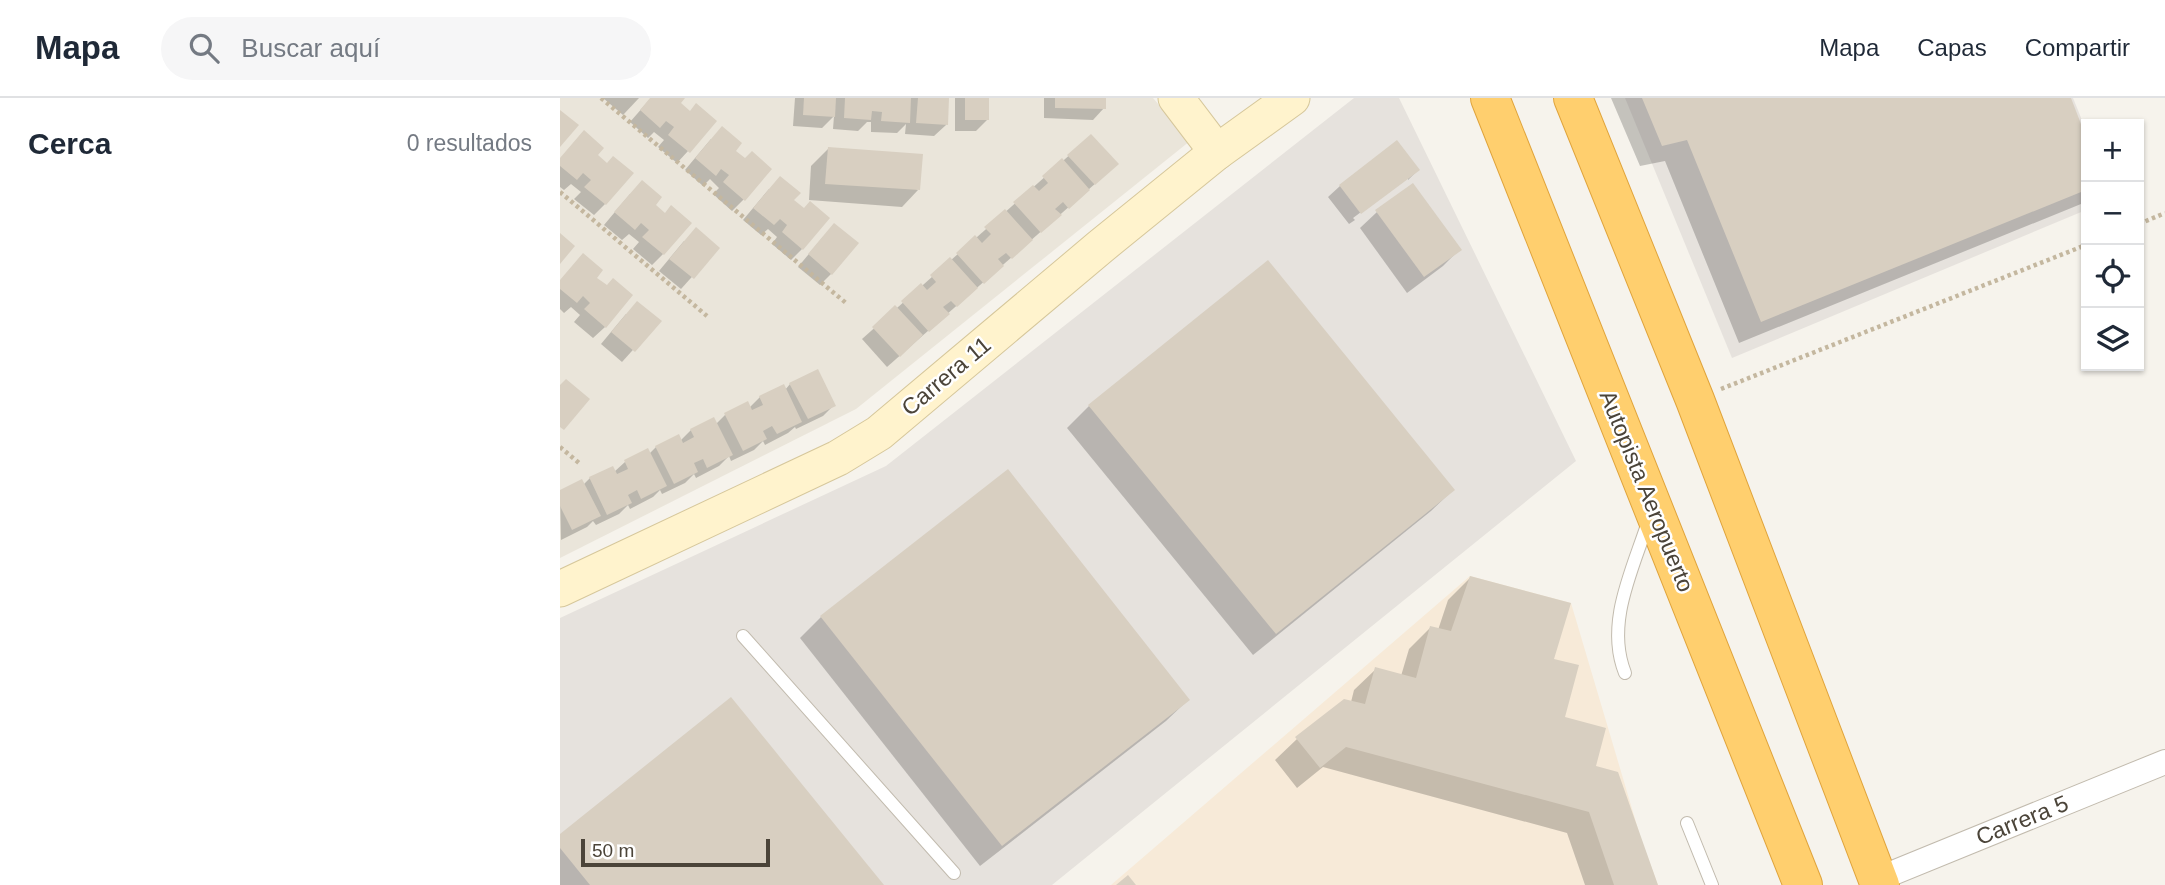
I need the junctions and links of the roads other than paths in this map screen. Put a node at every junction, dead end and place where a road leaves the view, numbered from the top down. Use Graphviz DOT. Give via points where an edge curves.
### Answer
graph roads {
  1 [pos="1176,98"];
  2 [pos="1292,98"];
  3 [pos="1490,98"];
  4 [pos="1573,98"];
  5 [pos="1217,152"];
  6 [pos="1653,507"];
  7 [pos="560,589"];
  8 [pos="743,636"];
  9 [pos="1625,673"];
  10 [pos="2165,762"];
  11 [pos="1687,823"];
  12 [pos="954,873"];
  13 [pos="1879,882"];
  14 [pos="1712,885"];
  15 [pos="1802,885"];
  1 -- 5 [label="main road"];
  2 -- 5 [label="main road, Carrera 11"];
  3 -- 6 [label="highway, Autopista Aeropuerto"];
  4 -- 13 [label="highway" via="1695,400"];
  5 -- 7 [label="main road, Carrera 11" via="879,433 838,458"];
  6 -- 9 [label="lane" via="1617,623"];
  6 -- 15 [label="highway, Autopista Aeropuerto"];
  8 -- 12 [label="lane"];
  10 -- 13 [label="street, Carrera 5"];
  11 -- 14 [label="lane"];
}
